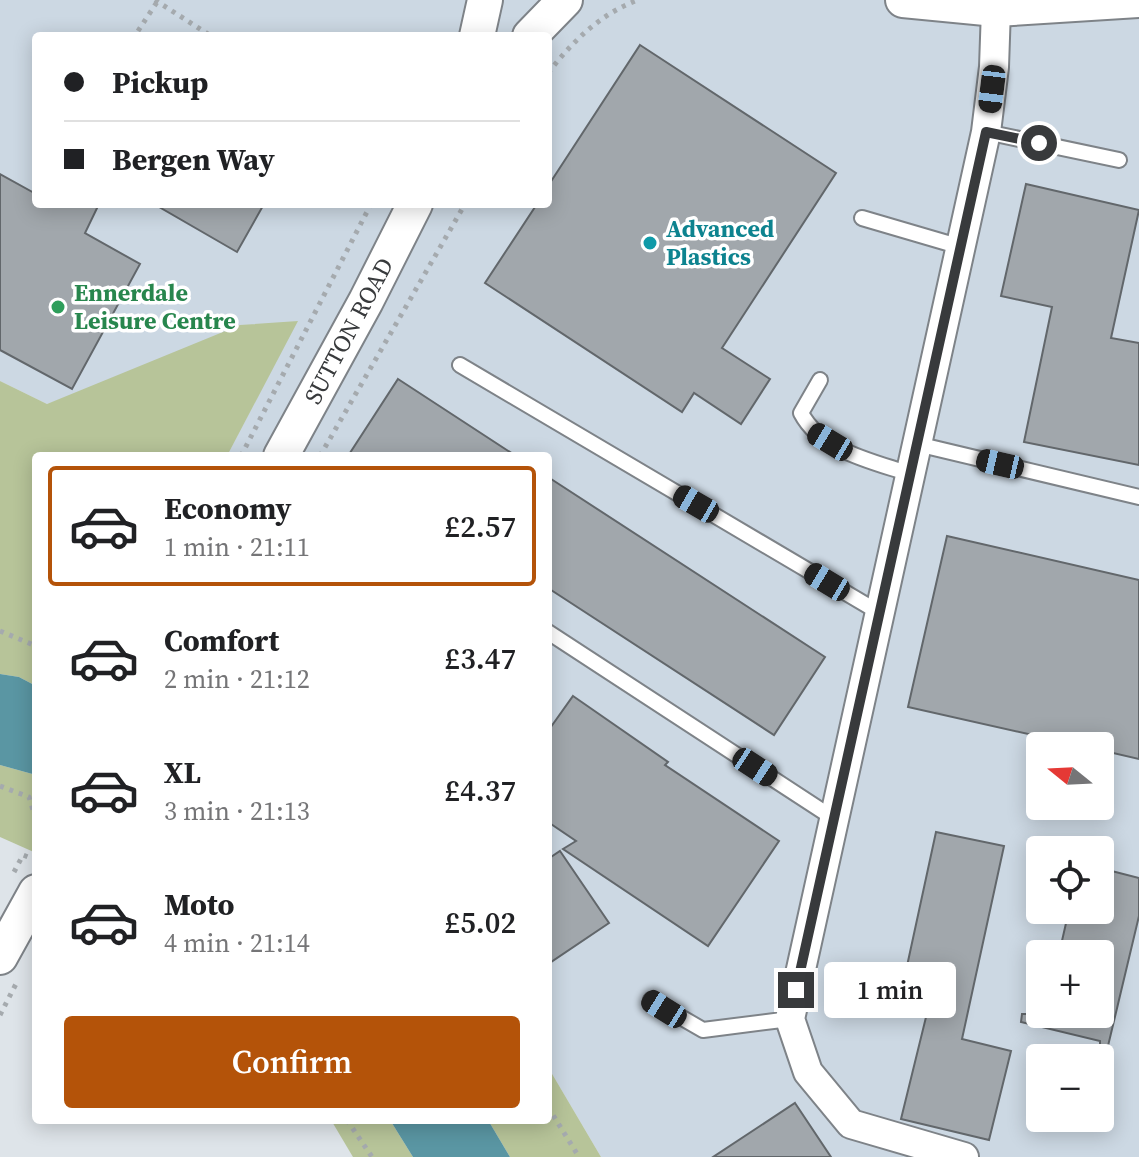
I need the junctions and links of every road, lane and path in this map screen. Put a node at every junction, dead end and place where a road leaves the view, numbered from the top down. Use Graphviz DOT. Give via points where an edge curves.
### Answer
graph roads {
  1 [pos="485,0"];
  2 [pos="565,0"];
  3 [pos="638,0"];
  4 [pos="903,0"];
  5 [pos="156,1"];
  6 [pos="1123,1"];
  7 [pos="996,9"];
  8 [pos="138,31"];
  9 [pos="202,32"];
  10 [pos="478,32"];
  11 [pos="534,32"];
  12 [pos="552,68"];
  13 [pos="986,132"];
  14 [pos="1119,160"];
  15 [pos="369,208"];
  16 [pos="413,208"];
  17 [pos="463,208"];
  18 [pos="862,218"];
  19 [pos="961,247"];
  20 [pos="460,365"];
  21 [pos="820,380"];
  22 [pos="917,444"];
  23 [pos="243,452"];
  24 [pos="283,452"];
  25 [pos="322,452"];
  26 [pos="910,474"];
  27 [pos="1139,497"];
  28 [pos="880,613"];
  29 [pos="0,631"];
  30 [pos="552,635"];
  31 [pos="32,644"];
  32 [pos="0,786"];
  33 [pos="32,807"];
  34 [pos="833,818"];
  35 [pos="32,899"];
  36 [pos="0,957"];
  37 [pos="651,1000"];
  38 [pos="790,1019"];
  39 [pos="552,1113"];
  40 [pos="350,1124"];
  41 [pos="372,1157"];
  42 [pos="579,1157"];
  43 [pos="964,1157"];
  1 -- 10 [label="street"];
  2 -- 11 [label="street"];
  3 -- 12 [label="path" via="616,8 572,42"];
  4 -- 7 [label="street"];
  5 -- 8 [label="path"];
  5 -- 9 [label="path"];
  6 -- 7 [label="street"];
  7 -- 13 [label="street"];
  13 -- 14 [label="lane"];
  13 -- 19 [label="street"];
  15 -- 23 [label="path"];
  16 -- 24 [label="street, SUTTON ROAD"];
  17 -- 25 [label="path"];
  18 -- 19 [label="lane"];
  19 -- 22 [label="street"];
  20 -- 28 [label="lane"];
  21 -- 26 [label="lane" via="801,413 809,429 850,454"];
  22 -- 26 [label="street"];
  22 -- 27 [label="lane"];
  26 -- 28 [label="street"];
  28 -- 34 [label="street"];
  29 -- 31 [label="path"];
  30 -- 34 [label="lane"];
  32 -- 33 [label="path" via="29,797"];
  34 -- 38 [label="street"];
  35 -- 36 [label="street"];
  37 -- 38 [label="lane" via="703,1030"];
  38 -- 43 [label="street" via="808,1072 851,1124"];
  39 -- 42 [label="path"];
  40 -- 41 [label="path"];
}
